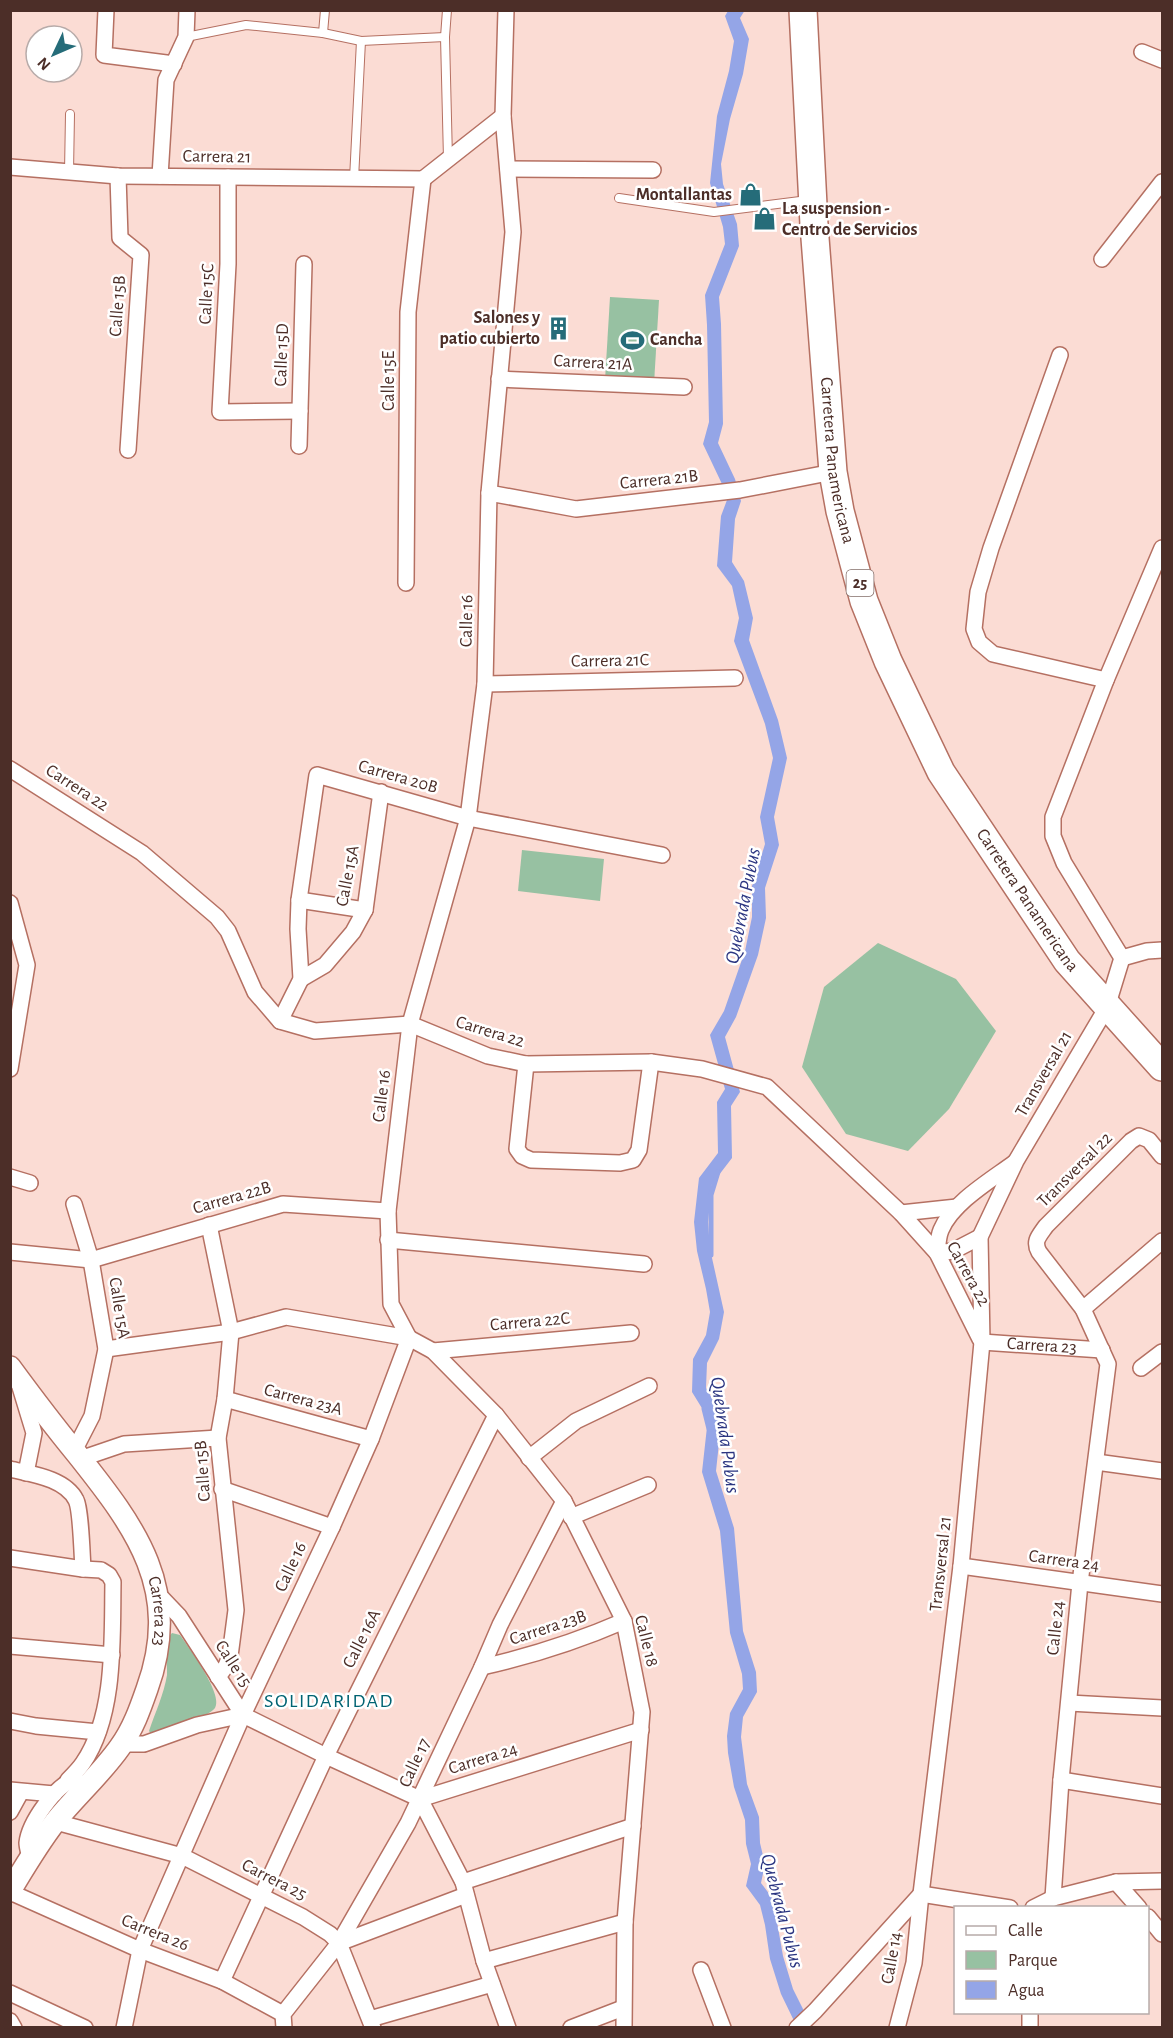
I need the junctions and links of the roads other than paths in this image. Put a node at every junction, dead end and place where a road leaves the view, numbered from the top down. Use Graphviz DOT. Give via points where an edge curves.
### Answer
graph roads {
  1 [pos="106,10"];
  2 [pos="187,10"];
  3 [pos="324,10"];
  4 [pos="447,10"];
  5 [pos="506,10"];
  6 [pos="803,10"];
  7 [pos="323,33"];
  8 [pos="445,36"];
  9 [pos="186,37"];
  10 [pos="360,41"];
  11 [pos="1142,52"];
  12 [pos="1162,60"];
  13 [pos="174,64"];
  14 [pos="70,114"];
  15 [pos="503,116"];
  16 [pos="448,161"];
  17 [pos="10,167"];
  18 [pos="508,169"];
  19 [pos="653,170"];
  20 [pos="69,172"];
  21 [pos="118,176"];
  22 [pos="160,176"];
  23 [pos="228,177"];
  24 [pos="354,179"];
  25 [pos="423,179"];
  26 [pos="1162,182"];
  27 [pos="620,198"];
  28 [pos="813,199"];
  29 [pos="1102,259"];
  30 [pos="304,264"];
  31 [pos="1060,356"];
  32 [pos="499,379"];
  33 [pos="684,387"];
  34 [pos="300,411"];
  35 [pos="299,446"];
  36 [pos="128,450"];
  37 [pos="833,472"];
  38 [pos="489,493"];
  39 [pos="1162,548"];
  40 [pos="405,583"];
  41 [pos="735,678"];
  42 [pos="1106,680"];
  43 [pos="485,684"];
  44 [pos="10,769"];
  45 [pos="381,792"];
  46 [pos="468,818"];
  47 [pos="662,855"];
  48 [pos="298,900"];
  49 [pos="10,903"];
  50 [pos="365,910"];
  51 [pos="1162,950"];
  52 [pos="1122,958"];
  53 [pos="301,978"];
  54 [pos="1107,1007"];
  55 [pos="280,1021"];
  56 [pos="410,1024"];
  57 [pos="651,1062"];
  58 [pos="526,1064"];
  59 [pos="1162,1067"];
  60 [pos="10,1069"];
  61 [pos="1162,1156"];
  62 [pos="1016,1161"];
  63 [pos="10,1177"];
  64 [pos="30,1183"];
  65 [pos="74,1204"];
  66 [pos="957,1207"];
  67 [pos="388,1211"];
  68 [pos="901,1213"];
  69 [pos="209,1225"];
  70 [pos="980,1237"];
  71 [pos="388,1240"];
  72 [pos="1162,1241"];
  73 [pos="10,1252"];
  74 [pos="937,1253"];
  75 [pos="91,1260"];
  76 [pos="644,1263"];
  77 [pos="1083,1309"];
  78 [pos="231,1332"];
  79 [pos="631,1333"];
  80 [pos="409,1338"];
  81 [pos="982,1342"];
  82 [pos="106,1349"];
  83 [pos="433,1351"];
  84 [pos="1162,1352"];
  85 [pos="1105,1357"];
  86 [pos="1141,1368"];
  87 [pos="14,1371"];
  88 [pos="649,1386"];
  89 [pos="225,1399"];
  90 [pos="496,1415"];
  91 [pos="218,1438"];
  92 [pos="371,1439"];
  93 [pos="77,1455"];
  94 [pos="529,1458"];
  95 [pos="1096,1462"];
  96 [pos="10,1469"];
  97 [pos="1162,1471"];
  98 [pos="26,1473"];
  99 [pos="648,1485"];
  100 [pos="222,1489"];
  101 [pos="564,1501"];
  102 [pos="571,1517"];
  103 [pos="332,1527"];
  104 [pos="10,1558"];
  105 [pos="961,1566"];
  106 [pos="83,1569"];
  107 [pos="1080,1583"];
  108 [pos="158,1594"];
  109 [pos="1162,1594"];
  110 [pos="624,1621"];
  111 [pos="10,1646"];
  112 [pos="112,1655"];
  113 [pos="482,1667"];
  114 [pos="218,1677"];
  115 [pos="1069,1703"];
  116 [pos="1162,1708"];
  117 [pos="243,1715"];
  118 [pos="10,1721"];
  119 [pos="641,1730"];
  120 [pos="98,1732"];
  121 [pos="122,1744"];
  122 [pos="326,1756"];
  123 [pos="101,1773"];
  124 [pos="68,1780"];
  125 [pos="1061,1780"];
  126 [pos="16,1791"];
  127 [pos="54,1794"];
  128 [pos="1162,1796"];
  129 [pos="420,1799"];
  130 [pos="10,1812"];
  131 [pos="56,1821"];
  132 [pos="633,1826"];
  133 [pos="182,1856"];
  134 [pos="30,1858"];
  135 [pos="1162,1881"];
  136 [pos="1116,1882"];
  137 [pos="465,1889"];
  138 [pos="10,1892"];
  139 [pos="921,1894"];
  140 [pos="262,1896"];
  141 [pos="1053,1898"];
  142 [pos="997,1906"];
  143 [pos="1037,1906"];
  144 [pos="1137,1906"];
  145 [pos="1149,1918"];
  146 [pos="625,1922"];
  147 [pos="1162,1934"];
  148 [pos="339,1943"];
  149 [pos="140,1950"];
  150 [pos="484,1961"];
  151 [pos="701,1970"];
  152 [pos="222,1981"];
  153 [pos="492,1984"];
  154 [pos="10,1993"];
  155 [pos="623,2008"];
  156 [pos="10,2020"];
  157 [pos="283,2021"];
  158 [pos="372,2023"];
  159 [pos="14,2028"];
  160 [pos="85,2028"];
  161 [pos="124,2028"];
  162 [pos="508,2028"];
  163 [pos="571,2028"];
  164 [pos="624,2028"];
  165 [pos="723,2028"];
  166 [pos="797,2028"];
  167 [pos="897,2028"];
  1 -- 13 [label="street" via="104,55"];
  2 -- 9 [label="street"];
  3 -- 7 [label="lane"];
  4 -- 8 [label="lane"];
  5 -- 15 [label="street, Calle 16"];
  6 -- 28 [label="highway, Carretera Panamericana / 25"];
  7 -- 9 [label="lane" via="246,24"];
  7 -- 10 [label="lane"];
  8 -- 10 [label="lane"];
  8 -- 16 [label="lane"];
  9 -- 13 [label="street"];
  10 -- 24 [label="lane"];
  11 -- 12 [label="street"];
  13 -- 22 [label="street" via="166,80"];
  14 -- 20 [label="lane"];
  15 -- 16 [label="street"];
  15 -- 18 [label="street, Calle 16"];
  16 -- 25 [label="street"];
  17 -- 20 [label="street, Carrera 21"];
  18 -- 19 [label="street"];
  18 -- 32 [label="street, Calle 16" via="513,232"];
  20 -- 21 [label="street, Carrera 21"];
  21 -- 22 [label="street, Carrera 21"];
  21 -- 36 [label="street, Calle 15B" via="120,238 141,255"];
  22 -- 23 [label="street, Carrera 21"];
  23 -- 24 [label="street, Carrera 21"];
  23 -- 34 [label="street, Calle 15C" via="220,412"];
  24 -- 25 [label="street, Carrera 21"];
  25 -- 40 [label="street, Calle 15E" via="408,312"];
  26 -- 29 [label="street"];
  27 -- 28 [label="lane" via="717,212"];
  28 -- 37 [label="highway, Carretera Panamericana / 25"];
  30 -- 34 [label="street, Calle 15D"];
  31 -- 42 [label="street" via="991,548 978,592 974,629 979,642 993,654"];
  32 -- 33 [label="street, Carrera 21A"];
  32 -- 38 [label="street, Calle 16"];
  34 -- 35 [label="street, Calle 15D"];
  37 -- 38 [label="street, Carrera 21B" via="740,490 576,509"];
  37 -- 54 [label="highway, Carretera Panamericana / 25" via="864,601 941,772 1067,961"];
  38 -- 43 [label="street, Calle 16"];
  39 -- 42 [label="street"];
  41 -- 43 [label="street, Carrera 21C"];
  42 -- 52 [label="street" via="1053,817 1053,836 1064,863"];
  43 -- 46 [label="street, Calle 16"];
  44 -- 55 [label="street, Carrera 22" via="142,853 217,917 228,932 255,992"];
  45 -- 46 [label="street, Carrera 20B"];
  45 -- 48 [label="street, Carrera 20B" via="317,775"];
  45 -- 50 [label="street, Calle 15A"];
  46 -- 47 [label="street, Carrera 20B"];
  46 -- 56 [label="street, Calle 16"];
  48 -- 50 [label="street"];
  48 -- 53 [label="street"];
  49 -- 60 [label="street" via="27,965"];
  50 -- 53 [label="street, Calle 15A" via="353,932 325,965"];
  51 -- 52 [label="street"];
  52 -- 54 [label="street, Transversal 21"];
  53 -- 55 [label="street"];
  54 -- 59 [label="highway, Carretera Panamericana / 25"];
  54 -- 62 [label="street, Transversal 21"];
  55 -- 56 [label="street, Carrera 22" via="315,1031"];
  56 -- 58 [label="street, Carrera 22" via="489,1056"];
  56 -- 67 [label="street, Calle 16"];
  57 -- 58 [label="street, Carrera 22"];
  57 -- 58 [label="street" via="639,1150 633,1160 620,1163 531,1160 522,1156 517,1149"];
  57 -- 68 [label="street, Carrera 22" via="702,1069 767,1087"];
  61 -- 77 [label="street, Transversal 22" via="1149,1140 1139,1136 1131,1141 1037,1239 1039,1252"];
  62 -- 66 [label="street, Transversal 21"];
  62 -- 70 [label="street, Transversal 21"];
  63 -- 64 [label="street"];
  65 -- 75 [label="street, Calle 15A"];
  66 -- 68 [label="street"];
  66 -- 74 [label="street, Transversal 21" via="939,1233"];
  67 -- 69 [label="street, Carrera 22B" via="283,1204"];
  67 -- 71 [label="street, Calle 16"];
  68 -- 74 [label="street, Carrera 22"];
  69 -- 75 [label="street, Carrera 22B"];
  69 -- 78 [label="street, Calle 15B"];
  70 -- 74 [label="street" via="953,1251"];
  70 -- 81 [label="street, Transversal 21"];
  71 -- 76 [label="street"];
  71 -- 80 [label="street, Calle 16" via="391,1304"];
  72 -- 77 [label="street"];
  73 -- 75 [label="street"];
  74 -- 81 [label="street, Carrera 22"];
  75 -- 82 [label="street, Calle 15A"];
  77 -- 85 [label="street"];
  78 -- 80 [label="street" via="286,1317"];
  78 -- 82 [label="street"];
  78 -- 89 [label="street, Calle 15B"];
  79 -- 83 [label="street, Carrera 22C"];
  80 -- 83 [label="street, Calle 18"];
  80 -- 92 [label="street, Calle 16"];
  81 -- 85 [label="street, Carrera 23"];
  81 -- 105 [label="street, Transversal 21"];
  82 -- 93 [label="street, Calle 15A" via="92,1416"];
  83 -- 90 [label="street, Calle 18"];
  84 -- 86 [label="street"];
  85 -- 95 [label="street, Calle 24"];
  87 -- 93 [label="street, Carrera 23"];
  87 -- 98 [label="street" via="34,1433"];
  88 -- 94 [label="street" via="576,1421"];
  89 -- 91 [label="street, Calle 15B"];
  89 -- 92 [label="street, Carrera 23A"];
  90 -- 94 [label="street, Calle 18"];
  90 -- 122 [label="street, Calle 16A"];
  91 -- 93 [label="street" via="124,1444"];
  91 -- 100 [label="street, Calle 15B"];
  92 -- 103 [label="street, Calle 16"];
  93 -- 108 [label="street, Carrera 23" via="119,1508 145,1553"];
  94 -- 101 [label="street, Calle 18"];
  95 -- 97 [label="street"];
  95 -- 107 [label="street, Calle 24"];
  96 -- 98 [label="street"];
  98 -- 106 [label="street" via="56,1482 77,1501"];
  99 -- 102 [label="street"];
  100 -- 103 [label="street"];
  100 -- 114 [label="street, Calle 15B" via="236,1610 230,1656"];
  101 -- 102 [label="street, Calle 18"];
  101 -- 113 [label="street, Calle 17"];
  102 -- 110 [label="street, Calle 18"];
  103 -- 117 [label="street, Calle 16"];
  104 -- 106 [label="street"];
  105 -- 107 [label="street, Carrera 24"];
  105 -- 139 [label="street, Transversal 21"];
  106 -- 112 [label="street" via="101,1570 113,1582"];
  107 -- 109 [label="street, Carrera 24"];
  107 -- 115 [label="street, Calle 24"];
  108 -- 114 [label="street, Calle 15" via="179,1616"];
  108 -- 121 [label="street, Carrera 23" via="159,1639 152,1676 138,1716"];
  110 -- 113 [label="street, Carrera 23B" via="588,1637"];
  110 -- 119 [label="street, Calle 18" via="642,1712"];
  111 -- 112 [label="street"];
  112 -- 120 [label="street"];
  113 -- 129 [label="street, Calle 17"];
  114 -- 117 [label="street, Calle 15"];
  115 -- 116 [label="street"];
  115 -- 125 [label="street, Calle 24"];
  117 -- 121 [label="street, Calle 15" via="197,1725 144,1744"];
  117 -- 122 [label="street"];
  117 -- 133 [label="street, Calle 16"];
  118 -- 120 [label="street"];
  119 -- 129 [label="street, Carrera 24"];
  119 -- 132 [label="street, Calle 18"];
  120 -- 124 [label="street" via="84,1762"];
  121 -- 123 [label="street, Carrera 23"];
  122 -- 129 [label="street"];
  122 -- 140 [label="street, Calle 16A"];
  123 -- 124 [label="street"];
  123 -- 131 [label="street, Carrera 23"];
  124 -- 127 [label="street"];
  125 -- 128 [label="street"];
  125 -- 141 [label="street, Calle 24"];
  126 -- 127 [label="street"];
  126 -- 130 [label="street"];
  127 -- 134 [label="street" via="39,1812 27,1843"];
  129 -- 137 [label="street"];
  129 -- 148 [label="street, Calle 17"];
  131 -- 133 [label="street, Carrera 25"];
  131 -- 134 [label="street, Carrera 23"];
  132 -- 137 [label="street"];
  132 -- 146 [label="street, Calle 18"];
  133 -- 140 [label="street, Carrera 25"];
  133 -- 149 [label="street, Calle 16"];
  134 -- 138 [label="street, Carrera 23"];
  135 -- 136 [label="street"];
  136 -- 141 [label="street"];
  136 -- 144 [label="street"];
  137 -- 148 [label="street"];
  137 -- 150 [label="street"];
  138 -- 149 [label="street, Carrera 26"];
  139 -- 142 [label="street"];
  139 -- 166 [label="street"];
  139 -- 167 [label="street, Calle 14" via="915,1963"];
  140 -- 148 [label="street, Carrera 25" via="303,1917"];
  140 -- 152 [label="street, Calle 16A"];
  141 -- 143 [label="street"];
  145 -- 147 [label="street"];
  146 -- 150 [label="street"];
  146 -- 155 [label="street, Calle 18"];
  148 -- 157 [label="street, Calle 17"];
  148 -- 158 [label="street"];
  149 -- 152 [label="street, Carrera 26"];
  149 -- 161 [label="street, Calle 16"];
  150 -- 153 [label="street"];
  151 -- 165 [label="street"];
  152 -- 157 [label="street, Carrera 26"];
  153 -- 158 [label="street"];
  153 -- 162 [label="street"];
  154 -- 160 [label="street"];
  155 -- 163 [label="street"];
  155 -- 164 [label="street, Calle 18"];
  156 -- 159 [label="street"];
}
